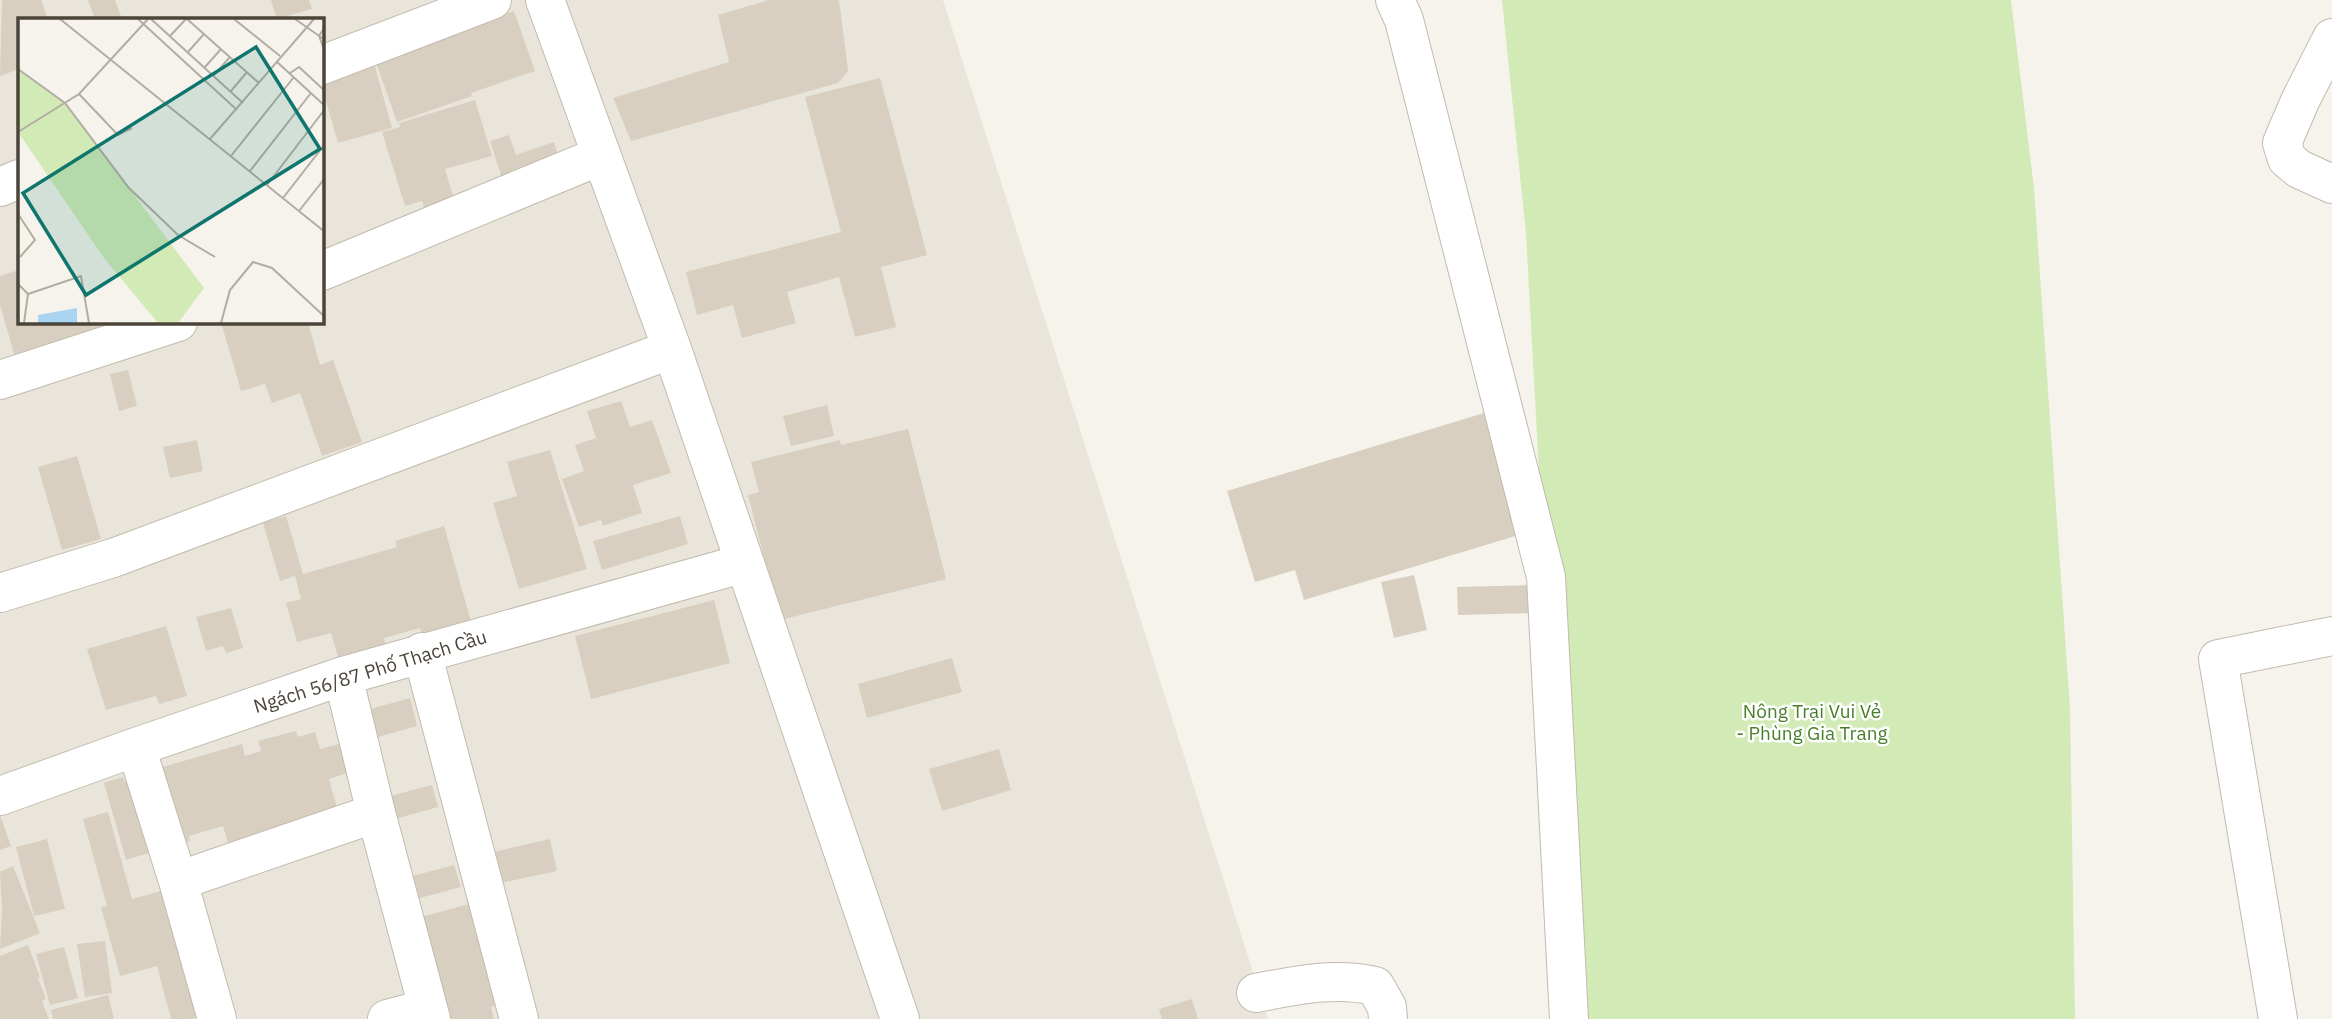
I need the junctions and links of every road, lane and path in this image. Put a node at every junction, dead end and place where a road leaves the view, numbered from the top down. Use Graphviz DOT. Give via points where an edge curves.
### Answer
graph roads {
  1 [pos="492,0"];
  2 [pos="545,0"];
  3 [pos="1395,0"];
  4 [pos="2332,38"];
  5 [pos="324,64"];
  6 [pos="600,156"];
  7 [pos="18,179"];
  8 [pos="2332,184"];
  9 [pos="0,187"];
  10 [pos="324,270"];
  11 [pos="172,324"];
  12 [pos="672,349"];
  13 [pos="0,380"];
  14 [pos="745,563"];
  15 [pos="0,593"];
  16 [pos="2332,636"];
  17 [pos="422,652"];
  18 [pos="343,676"];
  19 [pos="136,747"];
  20 [pos="0,796"];
  21 [pos="376,814"];
  22 [pos="178,881"];
  23 [pos="1256,993"];
  24 [pos="430,1013"];
  25 [pos="217,1019"];
  26 [pos="387,1019"];
  27 [pos="519,1019"];
  28 [pos="900,1019"];
  29 [pos="1388,1019"];
  30 [pos="1569,1019"];
  31 [pos="2278,1019"];
  1 -- 5 [label="street"];
  2 -- 6 [label="street"];
  3 -- 30 [label="street" via="1546,577"];
  4 -- 8 [label="street" via="2282,143 2287,159 2299,169"];
  6 -- 10 [label="street"];
  6 -- 12 [label="street"];
  7 -- 9 [label="street"];
  11 -- 13 [label="street"];
  12 -- 14 [label="street"];
  12 -- 15 [label="street" via="113,558"];
  14 -- 17 [label="street, Ngách 56/87 Phố Thạch Cầu"];
  14 -- 28 [label="street"];
  16 -- 31 [label="street" via="2218,659"];
  17 -- 18 [label="street, Ngách 56/87 Phố Thạch Cầu"];
  17 -- 27 [label="street"];
  18 -- 19 [label="street, Ngách 56/87 Phố Thạch Cầu"];
  18 -- 21 [label="street"];
  19 -- 20 [label="street, Ngách 56/87 Phố Thạch Cầu"];
  19 -- 22 [label="street"];
  21 -- 22 [label="street"];
  21 -- 24 [label="street"];
  22 -- 25 [label="street"];
  23 -- 29 [label="street" via="1321,981 1355,982 1375,986"];
  24 -- 26 [label="street"];
}
